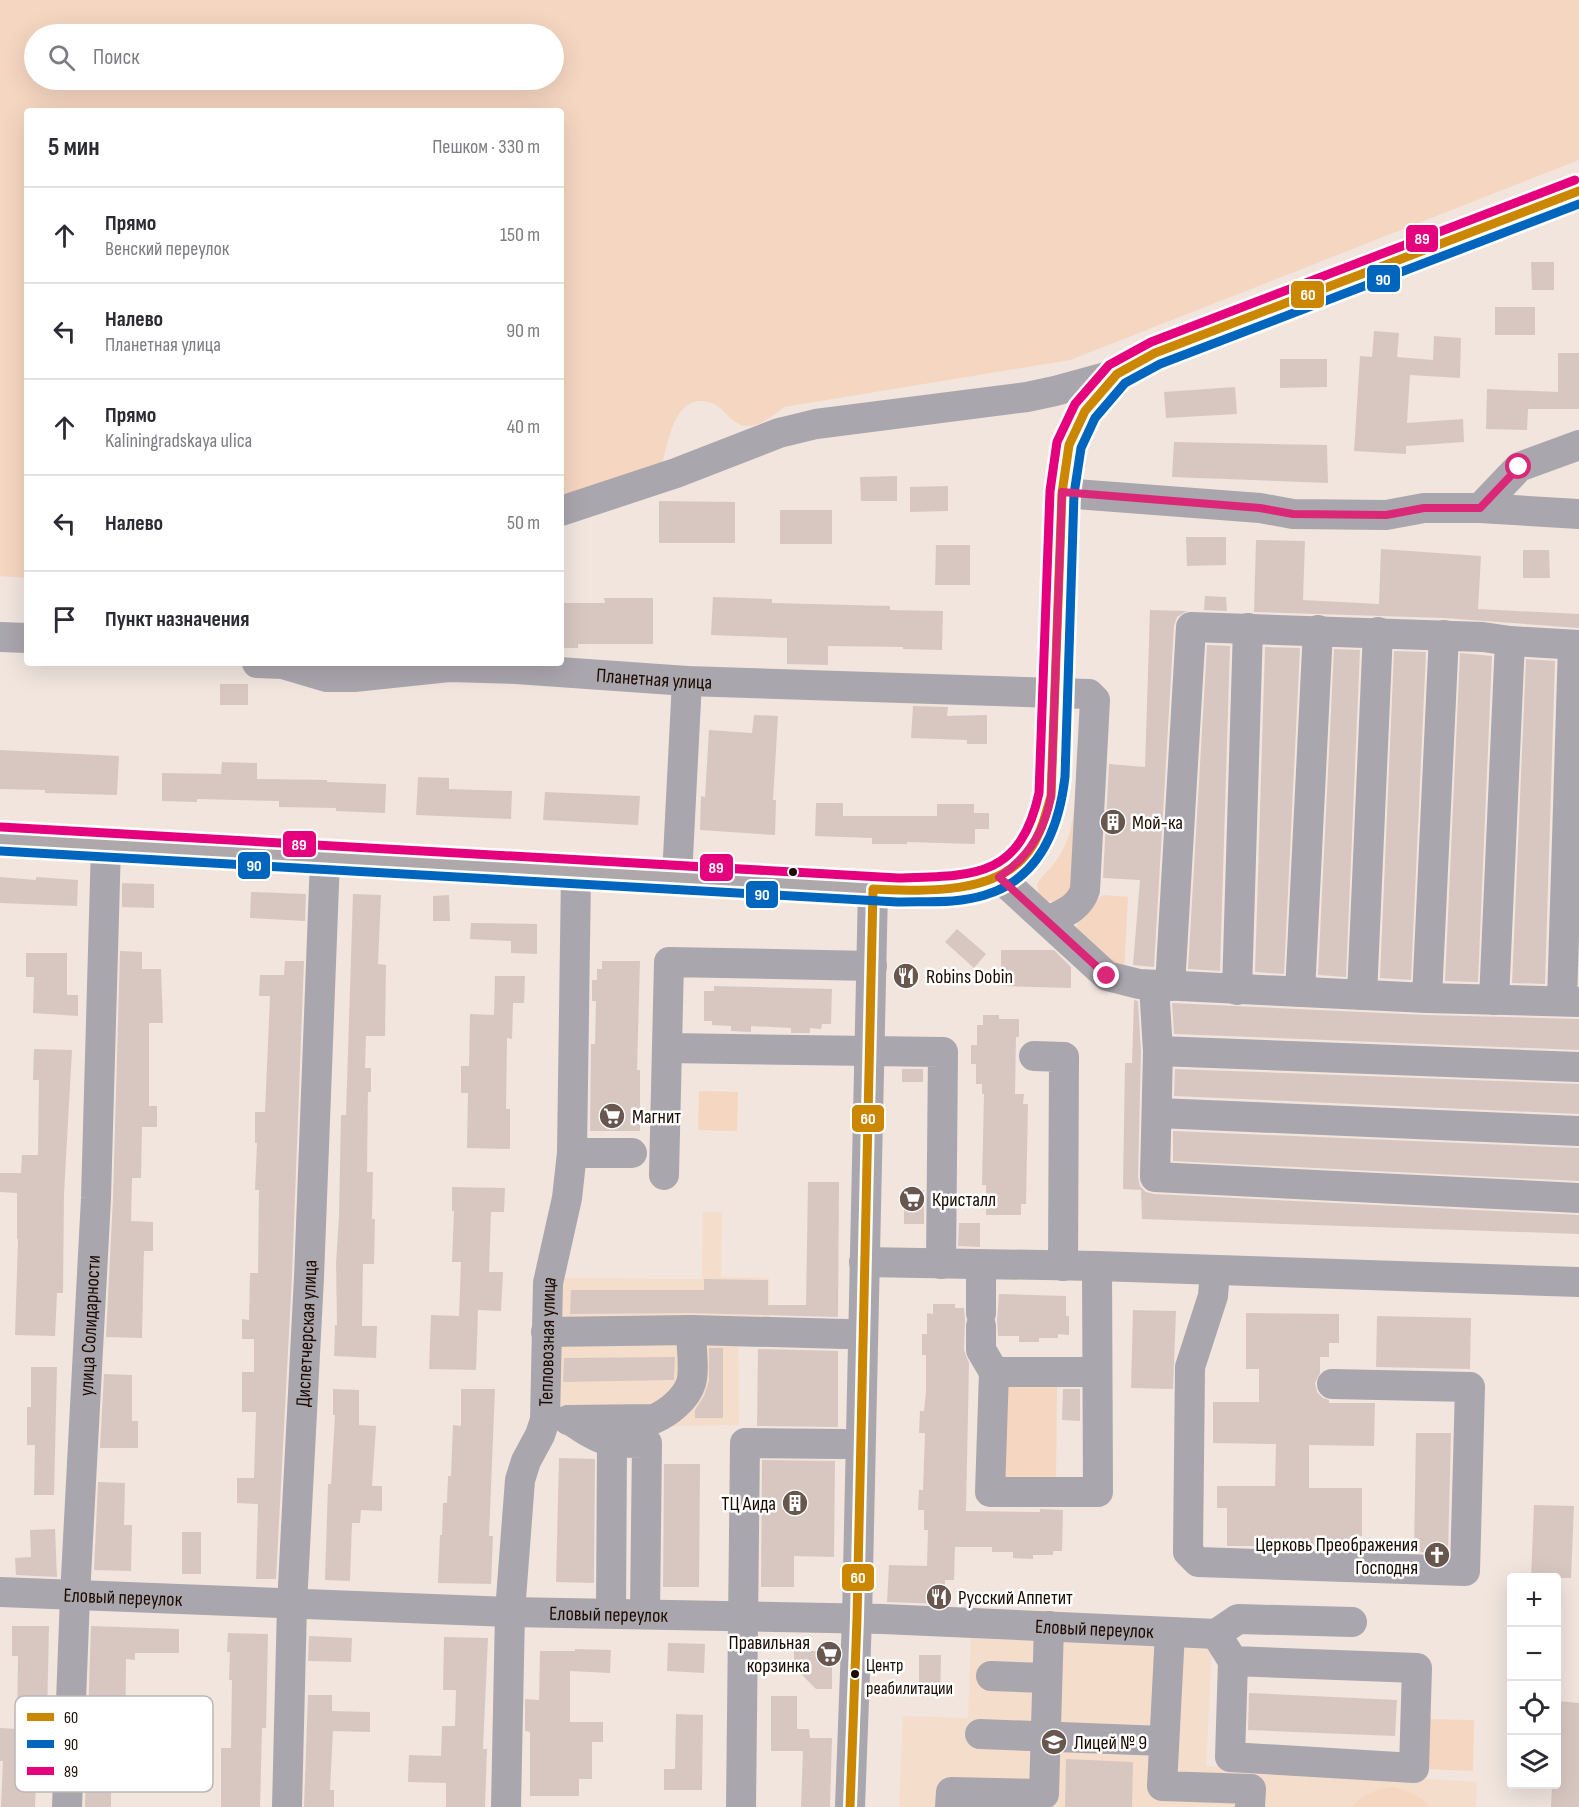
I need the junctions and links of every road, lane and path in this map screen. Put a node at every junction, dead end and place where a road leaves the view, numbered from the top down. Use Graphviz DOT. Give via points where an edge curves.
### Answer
graph roads {
  1 [pos="1579,191"];
  2 [pos="1117,374"];
  3 [pos="1579,445"];
  4 [pos="1062,492"];
  5 [pos="1480,508"];
  6 [pos="564,511"];
  7 [pos="1579,514"];
  8 [pos="1248,628"];
  9 [pos="1318,630"];
  10 [pos="1378,632"];
  11 [pos="1444,635"];
  12 [pos="0,637"];
  13 [pos="24,638"];
  14 [pos="1510,641"];
  15 [pos="1576,645"];
  16 [pos="290,666"];
  17 [pos="687,681"];
  18 [pos="1056,692"];
  19 [pos="0,839"];
  20 [pos="106,845"];
  21 [pos="325,859"];
  22 [pos="576,873"];
  23 [pos="677,877"];
  24 [pos="999,877"];
  25 [pos="873,889"];
  26 [pos="1048,921"];
  27 [pos="872,966"];
  28 [pos="1162,986"];
  29 [pos="1237,990"];
  30 [pos="1300,993"];
  31 [pos="1362,995"];
  32 [pos="1427,998"];
  33 [pos="1494,1000"];
  34 [pos="1570,1002"];
  35 [pos="667,1047"];
  36 [pos="1158,1051"];
  37 [pos="869,1052"];
  38 [pos="1034,1056"];
  39 [pos="1579,1066"];
  40 [pos="1158,1113"];
  41 [pos="1579,1131"];
  42 [pos="573,1153"];
  43 [pos="632,1153"];
  44 [pos="664,1175"];
  45 [pos="1579,1198"];
  46 [pos="864,1262"];
  47 [pos="941,1264"];
  48 [pos="981,1265"];
  49 [pos="1063,1266"];
  50 [pos="1097,1266"];
  51 [pos="1215,1270"];
  52 [pos="1579,1282"];
  53 [pos="691,1330"];
  54 [pos="546,1332"];
  55 [pos="846,1334"];
  56 [pos="994,1372"];
  57 [pos="1097,1372"];
  58 [pos="1332,1384"];
  59 [pos="558,1420"];
  60 [pos="612,1443"];
  61 [pos="843,1444"];
  62 [pos="0,1592"];
  63 [pos="75,1596"];
  64 [pos="292,1605"];
  65 [pos="510,1612"];
  66 [pos="611,1614"];
  67 [pos="645,1614"];
  68 [pos="743,1615"];
  69 [pos="857,1618"];
  70 [pos="1352,1622"];
  71 [pos="1048,1626"];
  72 [pos="1170,1632"];
  73 [pos="1216,1634"];
  74 [pos="1233,1661"];
  75 [pos="991,1676"];
  76 [pos="1047,1678"];
  77 [pos="71,1696"];
  78 [pos="980,1734"];
  79 [pos="1045,1737"];
  80 [pos="1163,1741"];
  81 [pos="68,1792"];
  82 [pos="67,1807"];
  83 [pos="287,1807"];
  84 [pos="506,1807"];
  85 [pos="741,1807"];
  86 [pos="850,1807"];
  87 [pos="950,1807"];
  88 [pos="1250,1807"];
  1 -- 2 [label="main road" via="1155,353"];
  2 -- 4 [label="main road" via="1086,411 1069,445"];
  2 -- 6 [label="street" via="1027,397 816,424 779,433"];
  3 -- 5 [label="street" via="1519,467"];
  4 -- 5 [label="street" via="1293,514 1386,515 1424,508"];
  4 -- 18 [label="main road"];
  5 -- 7 [label="street"];
  8 -- 9 [label="street"];
  8 -- 28 [label="street" via="1191,627"];
  8 -- 29 [label="street"];
  9 -- 10 [label="street"];
  9 -- 30 [label="street"];
  10 -- 11 [label="street"];
  10 -- 31 [label="street"];
  11 -- 14 [label="street"];
  11 -- 32 [label="street"];
  12 -- 13 [label="street"];
  14 -- 15 [label="street"];
  14 -- 33 [label="street"];
  15 -- 34 [label="street"];
  16 -- 17 [label="street, Планетная улица" via="327,677 449,667"];
  17 -- 18 [label="street, Планетная улица"];
  17 -- 23 [label="street"];
  18 -- 24 [label="main road" via="1049,810 1037,838 1020,862"];
  18 -- 26 [label="street, Планетная улица" via="1089,694 1095,700 1086,890 1074,908"];
  19 -- 20 [label="main road"];
  20 -- 21 [label="main road"];
  20 -- 63 [label="street, улица Солидарности" via="96,1198"];
  21 -- 22 [label="main road"];
  21 -- 64 [label="street, Диспетчерская улица"];
  22 -- 23 [label="main road"];
  22 -- 42 [label="street, Тепловозная улица"];
  23 -- 25 [label="main road"];
  24 -- 25 [label="main road" via="979,885 950,888"];
  24 -- 26 [label="street"];
  25 -- 27 [label="street"];
  26 -- 28 [label="street" via="1107,976"];
  27 -- 35 [label="street" via="669,962"];
  27 -- 37 [label="street"];
  28 -- 29 [label="street"];
  28 -- 36 [label="street"];
  29 -- 30 [label="street"];
  30 -- 31 [label="street"];
  31 -- 32 [label="street"];
  32 -- 33 [label="street"];
  33 -- 34 [label="street"];
  35 -- 37 [label="street"];
  35 -- 44 [label="street"];
  36 -- 39 [label="street"];
  36 -- 40 [label="street"];
  37 -- 46 [label="street"];
  37 -- 47 [label="street" via="943,1052"];
  38 -- 49 [label="street" via="1064,1057"];
  40 -- 41 [label="street"];
  40 -- 45 [label="street" via="1155,1178"];
  42 -- 43 [label="street"];
  42 -- 54 [label="street, Тепловозная улица" via="548,1283"];
  46 -- 47 [label="street"];
  46 -- 69 [label="street"];
  47 -- 48 [label="street"];
  48 -- 49 [label="street"];
  48 -- 56 [label="street" via="981,1350"];
  49 -- 50 [label="street"];
  50 -- 51 [label="street"];
  50 -- 57 [label="street"];
  51 -- 52 [label="street"];
  51 -- 58 [label="street" via="1213,1296 1190,1367 1188,1552 1198,1562 1465,1571 1470,1387"];
  53 -- 54 [label="street"];
  53 -- 55 [label="street"];
  53 -- 59 [label="street" via="692,1382 664,1414 654,1419"];
  54 -- 59 [label="street, Тепловозная улица"];
  56 -- 57 [label="street"];
  56 -- 57 [label="street" via="990,1492 1098,1492"];
  59 -- 60 [label="street"];
  59 -- 65 [label="street, Тепловозная улица" via="540,1435 525,1461 520,1480"];
  60 -- 66 [label="street"];
  60 -- 67 [label="street" via="647,1443"];
  61 -- 68 [label="street" via="745,1443"];
  62 -- 63 [label="street, Еловый переулок"];
  63 -- 64 [label="street, Еловый переулок"];
  63 -- 77 [label="street, улица Солидарности"];
  64 -- 65 [label="street, Еловый переулок"];
  64 -- 83 [label="street, Диспетчерская улица"];
  65 -- 66 [label="street, Еловый переулок"];
  65 -- 84 [label="street, Тепловозная улица"];
  66 -- 67 [label="street, Еловый переулок"];
  67 -- 68 [label="street, Еловый переулок"];
  68 -- 69 [label="street, Еловый переулок"];
  68 -- 85 [label="street"];
  69 -- 71 [label="street, Еловый переулок"];
  69 -- 86 [label="street"];
  70 -- 73 [label="street" via="1238,1619"];
  71 -- 72 [label="street, Еловый переулок"];
  71 -- 76 [label="street"];
  72 -- 73 [label="street, Еловый переулок"];
  72 -- 80 [label="street"];
  73 -- 74 [label="street"];
  74 -- 74 [label="street" via="1230,1756 1414,1768 1417,1668"];
  75 -- 76 [label="street"];
  76 -- 79 [label="street"];
  78 -- 79 [label="street"];
  79 -- 80 [label="street"];
  79 -- 87 [label="street" via="1044,1794 951,1792"];
  80 -- 88 [label="street" via="1162,1786 1251,1789"];
  81 -- 82 [label="street, улица Солидарности"];
}
